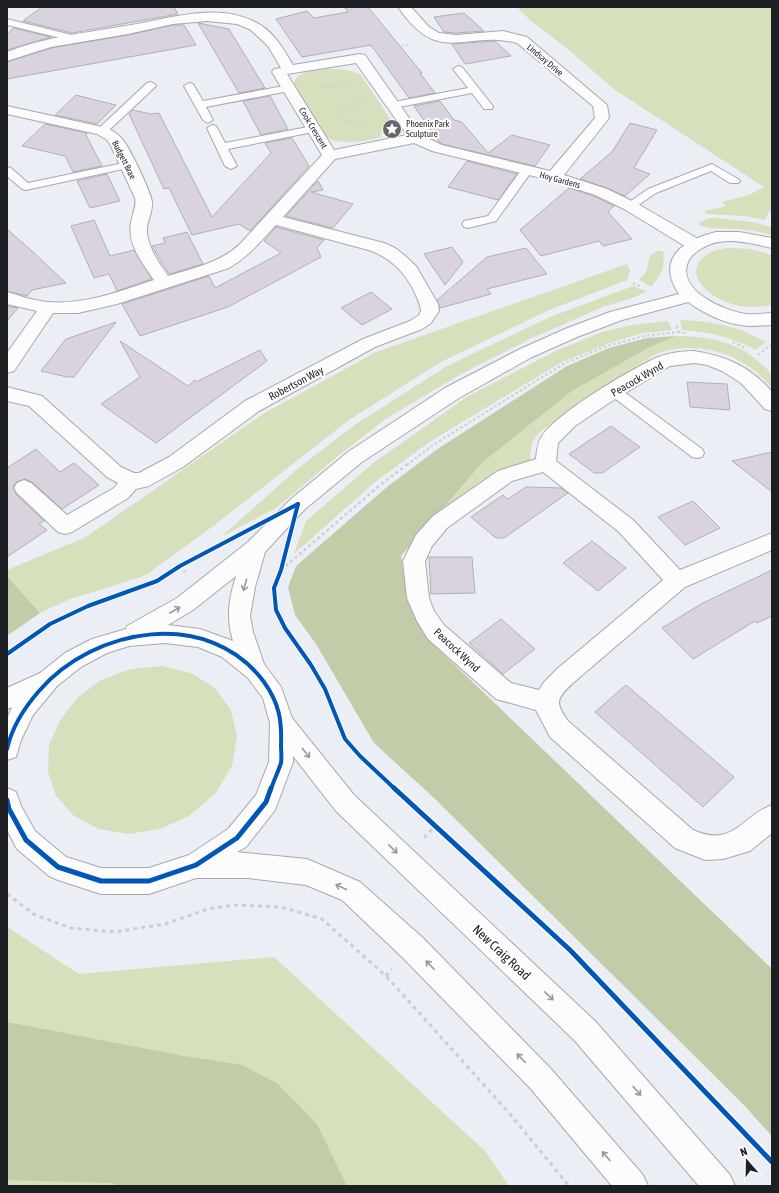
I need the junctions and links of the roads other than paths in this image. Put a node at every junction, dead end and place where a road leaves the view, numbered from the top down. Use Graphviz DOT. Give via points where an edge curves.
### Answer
graph roads {
  1 [pos="404,7"];
  2 [pos="221,12"];
  3 [pos="7,22"];
  4 [pos="77,39"];
  5 [pos="7,57"];
  6 [pos="458,70"];
  7 [pos="287,78"];
  8 [pos="151,85"];
  9 [pos="189,86"];
  10 [pos="474,90"];
  11 [pos="200,105"];
  12 [pos="394,105"];
  13 [pos="488,107"];
  14 [pos="7,110"];
  15 [pos="313,129"];
  16 [pos="102,131"];
  17 [pos="416,138"];
  18 [pos="222,147"];
  19 [pos="330,155"];
  20 [pos="128,165"];
  21 [pos="231,166"];
  22 [pos="7,170"];
  23 [pos="526,171"];
  24 [pos="554,177"];
  25 [pos="734,181"];
  26 [pos="630,206"];
  27 [pos="273,219"];
  28 [pos="468,224"];
  29 [pos="772,243"];
  30 [pos="694,244"];
  31 [pos="164,283"];
  32 [pos="691,296"];
  33 [pos="7,298"];
  34 [pos="48,308"];
  35 [pos="772,319"];
  36 [pos="7,367"];
  37 [pos="614,391"];
  38 [pos="7,394"];
  39 [pos="772,404"];
  40 [pos="697,453"];
  41 [pos="546,464"];
  42 [pos="131,481"];
  43 [pos="24,488"];
  44 [pos="772,541"];
  45 [pos="256,548"];
  46 [pos="677,581"];
  47 [pos="129,637"];
  48 [pos="256,671"];
  49 [pos="48,679"];
  50 [pos="7,699"];
  51 [pos="546,702"];
  52 [pos="282,723"];
  53 [pos="7,749"];
  54 [pos="7,800"];
  55 [pos="772,817"];
  56 [pos="16,836"];
  57 [pos="196,865"];
  58 [pos="632,1186"];
  59 [pos="719,1186"];
  1 -- 24 [label="street, Lindsay Drive" via="424,30 436,37 456,39 503,35 522,40 600,105 602,118"];
  2 -- 4 [label="street, Cook Crescent"];
  2 -- 7 [label="street, Cook Crescent" via="247,22 271,40"];
  3 -- 4 [label="lane"];
  4 -- 5 [label="street, Cook Crescent" via="24,50"];
  6 -- 10 [label="lane"];
  7 -- 11 [label="lane"];
  7 -- 12 [label="street" via="360,58"];
  7 -- 15 [label="street, Cook Crescent"];
  8 -- 16 [label="lane"];
  9 -- 11 [label="lane"];
  10 -- 12 [label="lane"];
  10 -- 13 [label="lane"];
  11 -- 18 [label="lane"];
  12 -- 17 [label="street"];
  14 -- 16 [label="street, Budgett Brae"];
  15 -- 18 [label="lane"];
  15 -- 19 [label="street, Cook Crescent"];
  16 -- 20 [label="street, Budgett Brae" via="117,142"];
  17 -- 19 [label="street"];
  17 -- 23 [label="street, Hoy Gardens" via="437,148"];
  18 -- 21 [label="lane"];
  19 -- 27 [label="street, Cook Crescent"];
  20 -- 22 [label="lane" via="26,187"];
  20 -- 31 [label="street, Budgett Brae" via="144,199 144,211 138,222 139,237 149,260"];
  23 -- 24 [label="street, Hoy Gardens"];
  23 -- 28 [label="lane" via="492,219"];
  24 -- 26 [label="street, Hoy Gardens" via="601,192"];
  25 -- 26 [label="lane" via="712,167 652,191"];
  26 -- 30 [label="street, Hoy Gardens"];
  27 -- 31 [label="street, Cook Crescent" via="236,257 223,264"];
  27 -- 42 [label="street, Robertson Way" via="390,252 410,268 429,304 430,311 425,319 416,324 369,343 252,406 153,476 142,481"];
  29 -- 30 [label="street" via="732,236"];
  30 -- 32 [label="street" via="681,258 678,270 681,284"];
  31 -- 34 [label="street, Cook Crescent" via="78,307"];
  32 -- 35 [label="street" via="710,309 732,317 749,320"];
  32 -- 45 [label="street" via="616,316 571,333 524,354 452,393 355,457 298,504"];
  33 -- 34 [label="street, Cook Crescent"];
  34 -- 36 [label="street"];
  37 -- 39 [label="street, Peacock Wynd" via="666,362 692,357 719,362 740,372 758,386"];
  37 -- 40 [label="lane"];
  37 -- 41 [label="street, Peacock Wynd" via="578,415 548,441"];
  38 -- 42 [label="street" via="35,401 114,472"];
  41 -- 46 [label="street" via="626,526"];
  41 -- 51 [label="street, Peacock Wynd" via="505,476 440,522 423,541 414,561 418,598 425,616 436,632 504,692"];
  42 -- 43 [label="street" via="121,493 65,526"];
  44 -- 46 [label="street"];
  47 -- 45 [label="street, one-way" via="185,604"];
  45 -- 48 [label="street, one-way" via="241,601 240,625"];
  46 -- 51 [label="street" via="564,676 551,689"];
  47 -- 48 [label="street" via="165,634 200,638 230,650"];
  47 -- 49 [label="street" via="100,646 73,660"];
  48 -- 52 [label="street" via="273,694"];
  49 -- 50 [label="street"];
  49 -- 53 [label="street" via="24,708 8,740"];
  51 -- 55 [label="street" via="549,715 559,729 684,839 705,848 723,847 742,842"];
  52 -- 57 [label="street" via="281,762 266,802 237,838"];
  52 -- 59 [label="street, New Craig Road, one-way" via="345,803 585,1031"];
  54 -- 56 [label="street"];
  56 -- 57 [label="street" via="58,867 101,881 149,881"];
  58 -- 57 [label="street, one-way" via="541,1079 413,948 350,892 307,872 248,865"];
}
